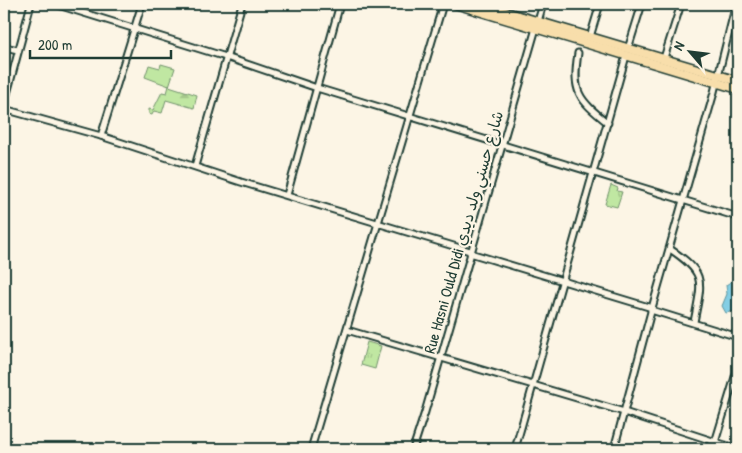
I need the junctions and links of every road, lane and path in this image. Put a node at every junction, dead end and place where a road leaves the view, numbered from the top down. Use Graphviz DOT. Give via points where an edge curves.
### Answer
graph roads {
  1 [pos="31,4"];
  2 [pos="55,4"];
  3 [pos="142,4"];
  4 [pos="242,4"];
  5 [pos="340,4"];
  6 [pos="443,4"];
  7 [pos="455,4"];
  8 [pos="479,4"];
  9 [pos="543,4"];
  10 [pos="600,4"];
  11 [pos="642,4"];
  12 [pos="681,4"];
  13 [pos="736,4"];
  14 [pos="537,25"];
  15 [pos="135,28"];
  16 [pos="590,37"];
  17 [pos="4,47"];
  18 [pos="18,50"];
  19 [pos="627,52"];
  20 [pos="578,53"];
  21 [pos="226,56"];
  22 [pos="664,58"];
  23 [pos="717,78"];
  24 [pos="738,81"];
  25 [pos="317,88"];
  26 [pos="738,89"];
  27 [pos="4,105"];
  28 [pos="4,109"];
  29 [pos="409,116"];
  30 [pos="608,123"];
  31 [pos="101,136"];
  32 [pos="501,144"];
  33 [pos="195,166"];
  34 [pos="594,172"];
  35 [pos="287,195"];
  36 [pos="684,200"];
  37 [pos="738,217"];
  38 [pos="380,223"];
  39 [pos="670,249"];
  40 [pos="470,252"];
  41 [pos="563,280"];
  42 [pos="651,309"];
  43 [pos="694,322"];
  44 [pos="347,330"];
  45 [pos="738,337"];
  46 [pos="440,358"];
  47 [pos="738,367"];
  48 [pos="533,385"];
  49 [pos="624,412"];
  50 [pos="715,442"];
  51 [pos="311,449"];
  52 [pos="413,449"];
  53 [pos="515,449"];
  54 [pos="614,449"];
  55 [pos="712,449"];
  56 [pos="737,449"];
  1 -- 18 [label="street"];
  2 -- 15 [label="street"];
  3 -- 15 [label="street"];
  4 -- 21 [label="street"];
  5 -- 25 [label="street"];
  6 -- 29 [label="street"];
  7 -- 14 [label="highway"];
  8 -- 14 [label="highway"];
  9 -- 14 [label="street, Rue Hasni Ould Didi شارع حسني ولد ديدي"];
  10 -- 16 [label="street"];
  11 -- 19 [label="street"];
  12 -- 22 [label="street"];
  13 -- 23 [label="street"];
  14 -- 16 [label="highway"];
  14 -- 19 [label="highway"];
  14 -- 32 [label="street, Rue Hasni Ould Didi شارع حسني ولد ديدي"];
  15 -- 21 [label="street"];
  15 -- 31 [label="street"];
  16 -- 19 [label="highway"];
  17 -- 18 [label="street"];
  18 -- 27 [label="street"];
  19 -- 22 [label="highway"];
  19 -- 23 [label="highway"];
  19 -- 30 [label="street"];
  20 -- 30 [label="street" via="574,77 578,92 586,105"];
  21 -- 25 [label="street"];
  21 -- 33 [label="street"];
  22 -- 23 [label="highway"];
  23 -- 24 [label="highway"];
  23 -- 26 [label="highway"];
  23 -- 36 [label="street"];
  25 -- 29 [label="street"];
  25 -- 35 [label="street"];
  28 -- 31 [label="street"];
  29 -- 32 [label="street"];
  29 -- 38 [label="street"];
  30 -- 34 [label="street"];
  31 -- 33 [label="street"];
  32 -- 34 [label="street"];
  32 -- 40 [label="street, Rue Hasni Ould Didi شارع حسني ولد ديدي"];
  33 -- 35 [label="street"];
  34 -- 36 [label="street"];
  34 -- 41 [label="street"];
  35 -- 38 [label="street"];
  36 -- 37 [label="street"];
  36 -- 39 [label="street"];
  38 -- 40 [label="street"];
  38 -- 44 [label="street"];
  39 -- 42 [label="street"];
  39 -- 43 [label="street" via="690,262 700,277"];
  40 -- 41 [label="street"];
  40 -- 46 [label="street, Rue Hasni Ould Didi شارع حسني ولد ديدي"];
  41 -- 42 [label="street"];
  41 -- 48 [label="street"];
  42 -- 43 [label="street"];
  42 -- 49 [label="street"];
  43 -- 45 [label="street"];
  44 -- 46 [label="street"];
  44 -- 51 [label="street"];
  46 -- 48 [label="street"];
  46 -- 52 [label="street, Rue Hasni Ould Didi شارع حسني ولد ديدي"];
  47 -- 50 [label="street"];
  48 -- 49 [label="street"];
  48 -- 53 [label="street"];
  49 -- 50 [label="street"];
  49 -- 54 [label="street"];
  50 -- 55 [label="street"];
  50 -- 56 [label="street"];
}
